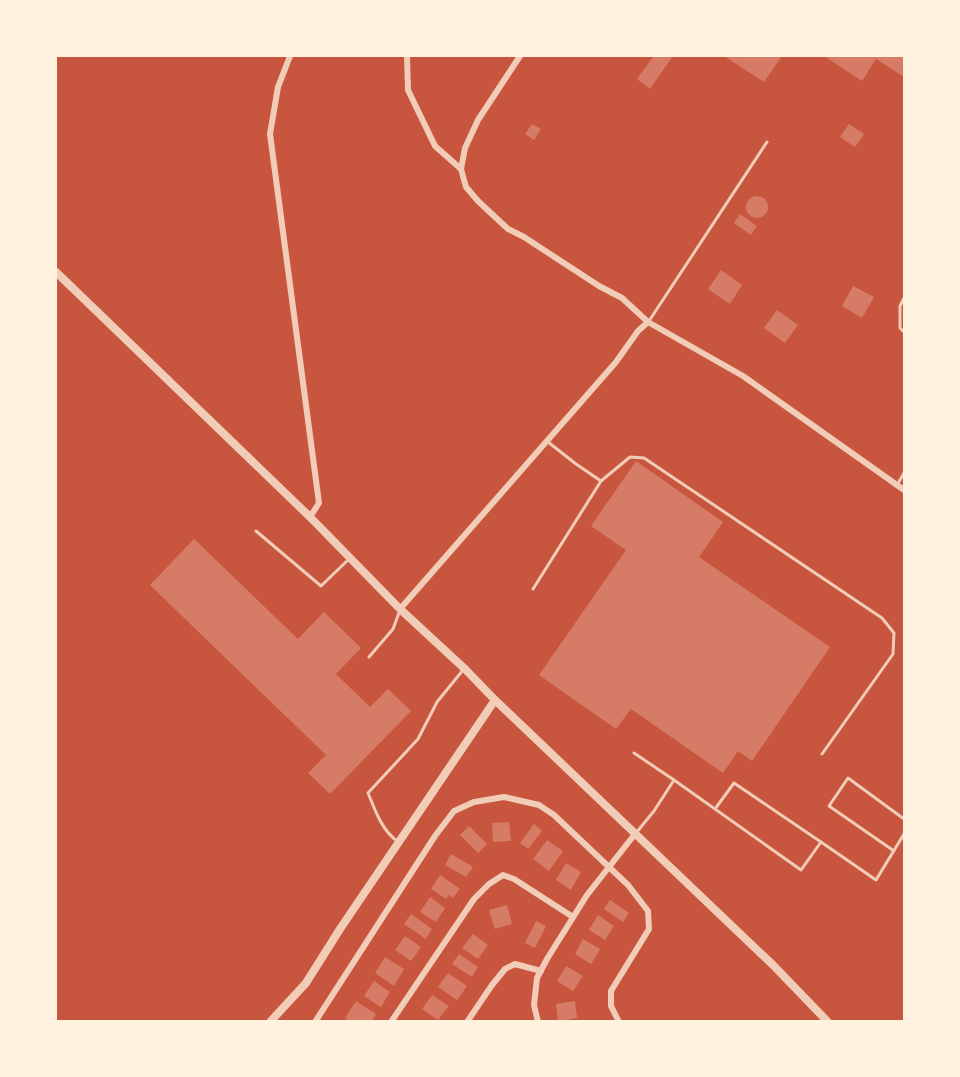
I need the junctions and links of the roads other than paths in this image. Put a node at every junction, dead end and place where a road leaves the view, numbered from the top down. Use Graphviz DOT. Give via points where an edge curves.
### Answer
graph roads {
  1 [pos="290,56"];
  2 [pos="407,56"];
  3 [pos="520,56"];
  4 [pos="767,142"];
  5 [pos="461,169"];
  6 [pos="56,272"];
  7 [pos="904,298"];
  8 [pos="648,322"];
  9 [pos="904,332"];
  10 [pos="546,441"];
  11 [pos="904,473"];
  12 [pos="601,481"];
  13 [pos="897,484"];
  14 [pos="904,490"];
  15 [pos="310,517"];
  16 [pos="256,531"];
  17 [pos="350,558"];
  18 [pos="533,589"];
  19 [pos="400,609"];
  20 [pos="369,657"];
  21 [pos="465,669"];
  22 [pos="495,700"];
  23 [pos="634,753"];
  24 [pos="822,754"];
  25 [pos="674,780"];
  26 [pos="715,809"];
  27 [pos="904,819"];
  28 [pos="635,834"];
  29 [pos="904,834"];
  30 [pos="398,842"];
  31 [pos="821,842"];
  32 [pos="894,851"];
  33 [pos="608,868"];
  34 [pos="573,917"];
  35 [pos="541,971"];
  36 [pos="270,1022"];
  37 [pos="315,1022"];
  38 [pos="391,1022"];
  39 [pos="467,1022"];
  40 [pos="538,1022"];
  41 [pos="619,1022"];
  42 [pos="828,1022"];
  1 -- 15 [label="street" via="278,87 270,135 319,503"];
  2 -- 5 [label="street" via="408,90 435,146"];
  3 -- 5 [label="street" via="478,120 465,148"];
  4 -- 8 [label="lane"];
  5 -- 8 [label="street" via="466,187 508,229 622,298"];
  6 -- 15 [label="street"];
  7 -- 9 [label="lane" via="900,328"];
  8 -- 10 [label="street"];
  8 -- 13 [label="street" via="743,376"];
  10 -- 12 [label="lane"];
  10 -- 19 [label="street"];
  11 -- 13 [label="lane"];
  12 -- 18 [label="lane"];
  12 -- 24 [label="lane" via="630,457 644,458 882,618 894,633 893,654"];
  13 -- 14 [label="street"];
  15 -- 17 [label="street"];
  16 -- 17 [label="lane" via="321,586"];
  17 -- 19 [label="street"];
  19 -- 20 [label="lane" via="393,629"];
  19 -- 21 [label="street"];
  21 -- 22 [label="street"];
  21 -- 30 [label="lane" via="437,702 418,739 368,793 380,821"];
  22 -- 28 [label="street"];
  22 -- 30 [label="street"];
  23 -- 25 [label="lane"];
  25 -- 26 [label="lane"];
  25 -- 28 [label="lane"];
  26 -- 31 [label="lane" via="734,783"];
  26 -- 31 [label="lane" via="801,870"];
  27 -- 32 [label="lane" via="848,778 829,806"];
  28 -- 33 [label="street"];
  28 -- 42 [label="street"];
  29 -- 32 [label="lane"];
  30 -- 36 [label="street" via="306,983"];
  31 -- 32 [label="lane" via="876,880"];
  33 -- 34 [label="street"];
  33 -- 37 [label="street" via="539,805 504,797 474,802 454,811"];
  33 -- 41 [label="street" via="628,885 648,911 649,929 610,991 611,1006"];
  34 -- 35 [label="street"];
  34 -- 38 [label="street" via="503,875 474,898"];
  35 -- 39 [label="street" via="515,964 504,969"];
  35 -- 40 [label="street" via="534,1005"];
}
